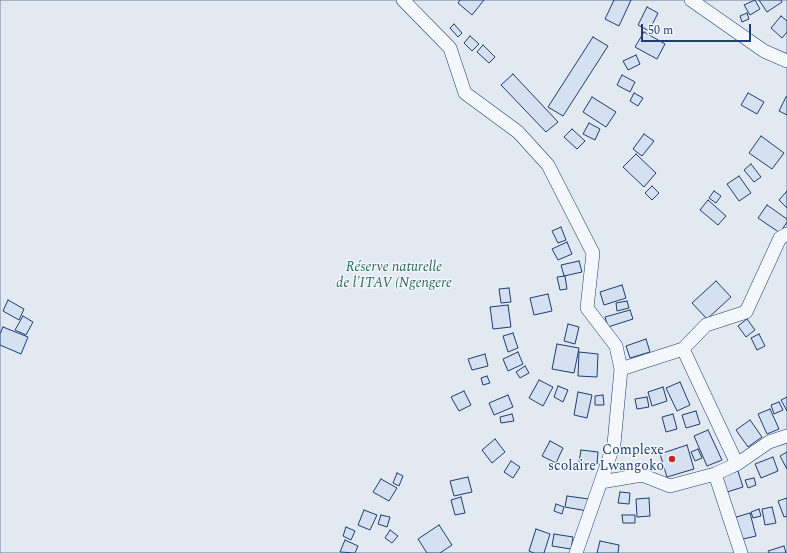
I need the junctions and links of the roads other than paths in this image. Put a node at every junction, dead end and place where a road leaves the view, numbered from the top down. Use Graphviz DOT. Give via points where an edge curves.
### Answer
graph roads {
  1 [pos="403,0"];
  2 [pos="691,0"];
  3 [pos="787,61"];
  4 [pos="787,234"];
  5 [pos="683,349"];
  6 [pos="621,369"];
  7 [pos="787,436"];
  8 [pos="737,464"];
  9 [pos="715,474"];
  10 [pos="601,482"];
  11 [pos="576,553"];
  12 [pos="741,553"];
  1 -- 6 [label="street" via="450,48 465,93 518,132 548,165 593,253 587,308 616,346"];
  2 -- 3 [label="street" via="764,51"];
  4 -- 5 [label="street" via="780,238 746,312 706,325"];
  5 -- 6 [label="street"];
  5 -- 8 [label="street"];
  6 -- 10 [label="street" via="614,444"];
  7 -- 8 [label="street" via="769,442"];
  8 -- 9 [label="street"];
  9 -- 10 [label="street" via="670,486 642,476"];
  9 -- 12 [label="street"];
  10 -- 11 [label="street"];
}
